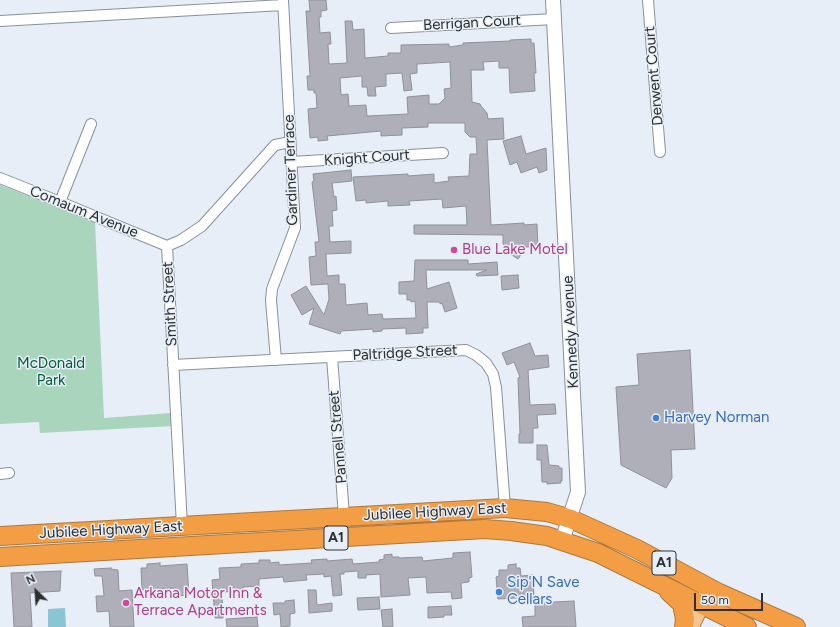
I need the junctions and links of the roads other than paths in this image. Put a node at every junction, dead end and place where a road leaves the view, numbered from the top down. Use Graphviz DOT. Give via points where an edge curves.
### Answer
graph roads {
  1 [pos="553,0"];
  2 [pos="648,0"];
  3 [pos="283,2"];
  4 [pos="554,19"];
  5 [pos="0,21"];
  6 [pos="391,28"];
  7 [pos="91,124"];
  8 [pos="290,142"];
  9 [pos="660,152"];
  10 [pos="443,153"];
  11 [pos="291,162"];
  12 [pos="0,178"];
  13 [pos="60,202"];
  14 [pos="167,246"];
  15 [pos="332,357"];
  16 [pos="276,360"];
  17 [pos="173,365"];
  18 [pos="505,508"];
  19 [pos="344,516"];
  20 [pos="570,518"];
  21 [pos="268,521"];
  22 [pos="182,526"];
  23 [pos="112,530"];
  24 [pos="0,536"];
  25 [pos="269,541"];
  26 [pos="562,541"];
  27 [pos="114,550"];
  28 [pos="0,557"];
  29 [pos="662,585"];
  30 [pos="714,591"];
  31 [pos="706,607"];
  32 [pos="684,627"];
  33 [pos="691,627"];
  34 [pos="702,627"];
  35 [pos="747,627"];
  36 [pos="796,627"];
  1 -- 4 [label="street, Kennedy Avenue"];
  2 -- 9 [label="street, Derwent Court"];
  3 -- 5 [label="street"];
  3 -- 8 [label="street, Gardiner Terrace"];
  4 -- 6 [label="street, Berrigan Court"];
  4 -- 20 [label="street, Kennedy Avenue" via="577,455 578,492"];
  7 -- 13 [label="street"];
  8 -- 11 [label="street, Gardiner Terrace"];
  8 -- 14 [label="street, Smith Street" via="275,146 202,226"];
  10 -- 11 [label="street, Knight Court"];
  11 -- 16 [label="street, Gardiner Terrace" via="295,228 272,289 271,300"];
  12 -- 13 [label="street, Comaum Avenue"];
  13 -- 14 [label="street, Comaum Avenue"];
  14 -- 17 [label="street, Smith Street"];
  15 -- 16 [label="street, Paltridge Street"];
  15 -- 18 [label="street, Paltridge Street" via="466,350 486,363 493,374 496,387"];
  15 -- 19 [label="street, Pannell Street"];
  16 -- 17 [label="street, Paltridge Street"];
  17 -- 22 [label="street, Smith Street"];
  18 -- 19 [label="highway, Jubilee Highway East / A1"];
  18 -- 20 [label="highway, Jubilee Highway East / A1" via="547,512"];
  19 -- 21 [label="highway, Jubilee Highway East / A1"];
  20 -- 26 [label="street, Kennedy Avenue"];
  20 -- 30 [label="highway, Jubilee Highway East / A1" via="638,549"];
  21 -- 22 [label="highway, Jubilee Highway East / A1"];
  21 -- 25 [label="highway"];
  22 -- 23 [label="highway, Jubilee Highway East / A1"];
  23 -- 24 [label="highway, Jubilee Highway East / A1"];
  23 -- 27 [label="highway"];
  25 -- 26 [label="highway, Jubilee Highway East / A1" via="485,529 531,533"];
  25 -- 27 [label="highway, Jubilee Highway East / A1"];
  26 -- 29 [label="highway, Jubilee Highway East / A1" via="598,553"];
  27 -- 28 [label="highway, Jubilee Highway East / A1"];
  29 -- 31 [label="highway, Jubilee Highway East / A1"];
  29 -- 32 [label="highway" via="682,604"];
  30 -- 31 [label="main road"];
  30 -- 36 [label="highway, Jubilee Highway East / A1"];
  31 -- 33 [label="main road"];
  31 -- 34 [label="main road"];
  31 -- 35 [label="highway, Jubilee Highway East / A1"];
}
